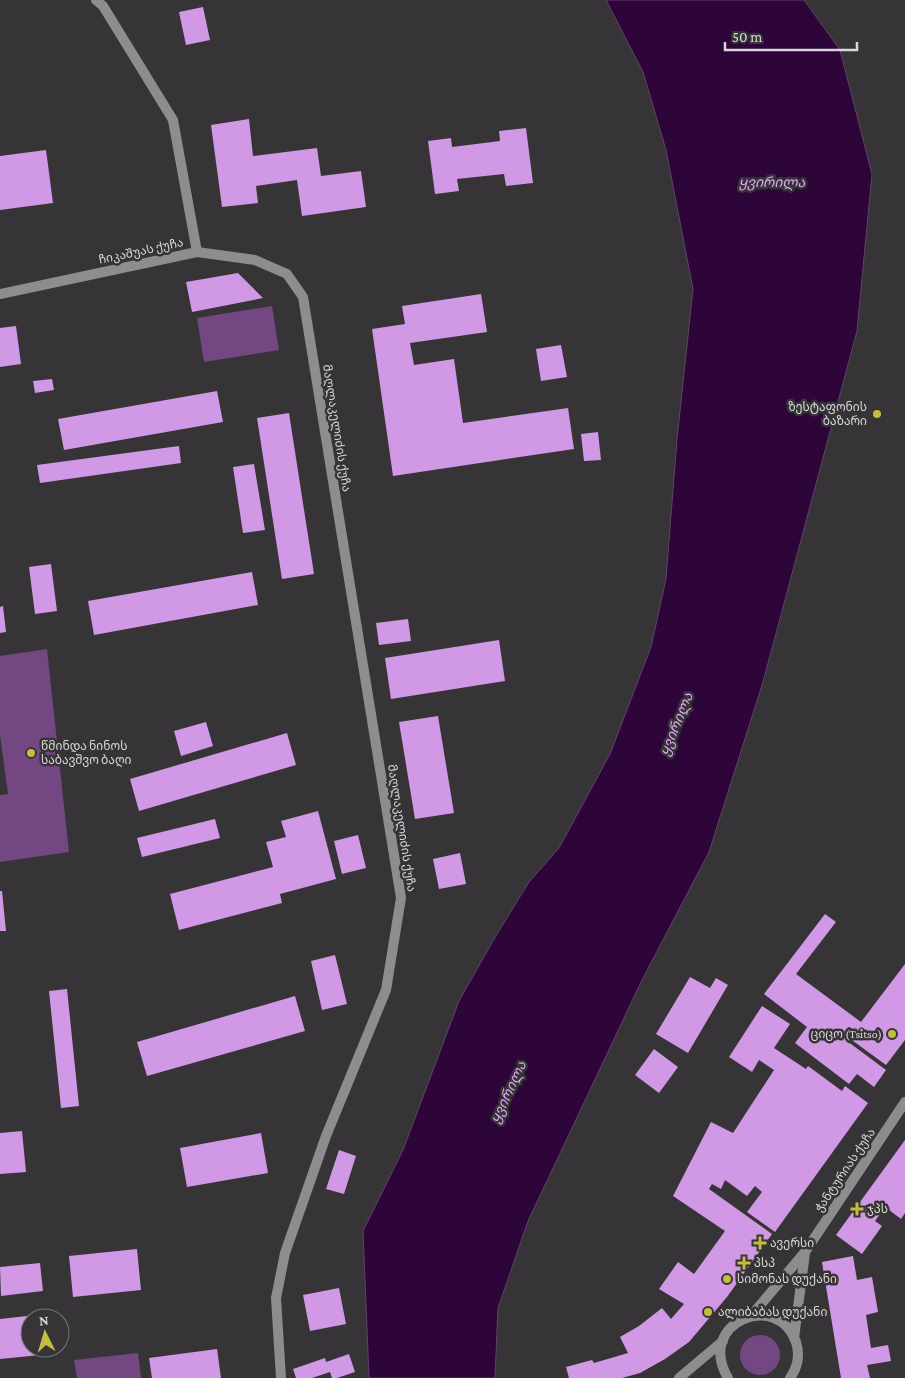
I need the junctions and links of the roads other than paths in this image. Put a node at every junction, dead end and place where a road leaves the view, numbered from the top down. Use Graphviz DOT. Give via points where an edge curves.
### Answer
graph roads {
  1 [pos="96,0"];
  2 [pos="197,252"];
  3 [pos="0,294"];
  4 [pos="303,297"];
  5 [pos="905,1102"];
  6 [pos="805,1252"];
  7 [pos="751,1316"];
  8 [pos="794,1338"];
  9 [pos="722,1341"];
  10 [pos="797,1364"];
  11 [pos="281,1378"];
  12 [pos="678,1378"];
  13 [pos="728,1378"];
  14 [pos="790,1378"];
  15 [pos="799,1378"];
  1 -- 2 [label="street" via="173,120"];
  2 -- 3 [label="street, ჩიკაშუას ქუჩა"];
  2 -- 4 [label="street, ჩიკაშუას ქუჩა" via="255,260 287,274"];
  4 -- 11 [label="street, მაღლაკელიძის ქუჩა" via="401,898 386,990 326,1136 284,1253 276,1298"];
  5 -- 6 [label="street, ჭანტურიას ქუჩა"];
  6 -- 7 [label="street, ჭანტურიას ქუჩა"];
  6 -- 8 [label="street, ჭანტურიას ქუჩა"];
  7 -- 8 [label="street" via="776,1320 789,1328"];
  7 -- 9 [label="street, ჭანტურიას ქუჩა" via="734,1325"];
  8 -- 10 [label="street, ჭანტურიას ქუჩა"];
  9 -- 12 [label="street, ჭანტურიას ქუჩა"];
  9 -- 13 [label="street" via="720,1360"];
  10 -- 14 [label="street"];
  10 -- 15 [label="street, ჭანტურიას ქუჩა"];
}
